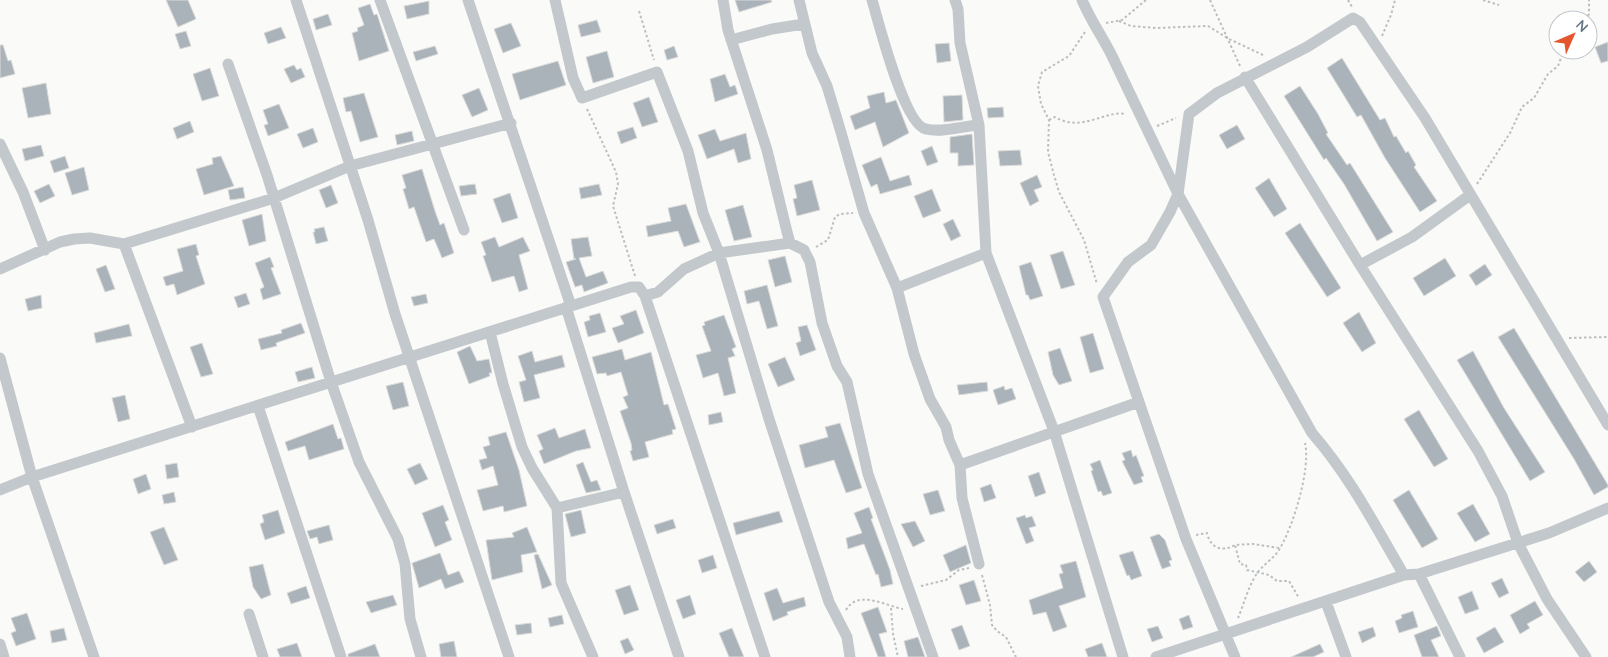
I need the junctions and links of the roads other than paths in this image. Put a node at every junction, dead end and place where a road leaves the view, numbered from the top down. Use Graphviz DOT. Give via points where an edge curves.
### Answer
graph roads {
  1 [pos="296,0"];
  2 [pos="380,0"];
  3 [pos="468,0"];
  4 [pos="556,0"];
  5 [pos="723,0"];
  6 [pos="799,0"];
  7 [pos="872,0"];
  8 [pos="955,0"];
  9 [pos="1082,0"];
  10 [pos="804,24"];
  11 [pos="732,40"];
  12 [pos="228,64"];
  13 [pos="1245,77"];
  14 [pos="511,123"];
  15 [pos="979,125"];
  16 [pos="0,144"];
  17 [pos="432,145"];
  18 [pos="350,166"];
  19 [pos="1178,194"];
  20 [pos="1470,195"];
  21 [pos="274,198"];
  22 [pos="464,230"];
  23 [pos="790,243"];
  24 [pos="124,244"];
  25 [pos="45,250"];
  26 [pos="719,253"];
  27 [pos="986,253"];
  28 [pos="1360,265"];
  29 [pos="0,269"];
  30 [pos="897,288"];
  31 [pos="642,292"];
  32 [pos="568,306"];
  33 [pos="490,332"];
  34 [pos="410,357"];
  35 [pos="0,358"];
  36 [pos="331,382"];
  37 [pos="1139,402"];
  38 [pos="258,406"];
  39 [pos="1608,425"];
  40 [pos="192,427"];
  41 [pos="1054,430"];
  42 [pos="960,465"];
  43 [pos="32,477"];
  44 [pos="0,490"];
  45 [pos="624,492"];
  46 [pos="557,508"];
  47 [pos="1608,508"];
  48 [pos="1518,543"];
  49 [pos="978,561"];
  50 [pos="1419,574"];
  51 [pos="1404,575"];
  52 [pos="1326,602"];
  53 [pos="248,614"];
  54 [pos="1228,633"];
  55 [pos="0,644"];
  56 [pos="4,657"];
  57 [pos="94,657"];
  58 [pos="264,657"];
  59 [pos="342,657"];
  60 [pos="421,657"];
  61 [pos="509,657"];
  62 [pos="593,657"];
  63 [pos="679,657"];
  64 [pos="765,657"];
  65 [pos="850,657"];
  66 [pos="934,657"];
  67 [pos="1123,657"];
  68 [pos="1156,657"];
  69 [pos="1235,657"];
  70 [pos="1346,657"];
  71 [pos="1460,657"];
  72 [pos="1586,657"];
  1 -- 18 [label="street"];
  2 -- 17 [label="street"];
  3 -- 14 [label="street"];
  4 -- 26 [label="street" via="573,78 582,98 657,72 688,150 703,212"];
  5 -- 11 [label="street"];
  6 -- 10 [label="street"];
  7 -- 15 [label="street" via="899,91 916,124 924,129 937,130"];
  8 -- 15 [label="street" via="960,43"];
  9 -- 19 [label="street"];
  10 -- 11 [label="street"];
  10 -- 30 [label="street" via="812,53 827,86 864,213"];
  11 -- 23 [label="street" via="767,150"];
  12 -- 21 [label="street"];
  13 -- 19 [label="street" via="1189,114"];
  13 -- 20 [label="street" via="1307,47 1353,18 1360,22 1425,118"];
  13 -- 28 [label="street"];
  14 -- 17 [label="street"];
  14 -- 32 [label="street"];
  15 -- 27 [label="street"];
  16 -- 25 [label="street"];
  17 -- 18 [label="street"];
  17 -- 22 [label="street"];
  18 -- 21 [label="street"];
  18 -- 34 [label="street"];
  19 -- 37 [label="street" via="1151,245 1128,262 1103,297"];
  19 -- 51 [label="street" via="1312,433 1358,493"];
  20 -- 28 [label="street" via="1412,237"];
  20 -- 39 [label="street"];
  21 -- 24 [label="street"];
  21 -- 36 [label="street"];
  23 -- 26 [label="street"];
  23 -- 66 [label="street" via="804,250 828,341 847,382 868,474"];
  24 -- 25 [label="street" via="90,238 74,239"];
  24 -- 40 [label="street"];
  25 -- 29 [label="street"];
  26 -- 31 [label="street" via="684,269 658,292"];
  26 -- 65 [label="street" via="806,533 829,602 847,637"];
  27 -- 30 [label="street"];
  27 -- 41 [label="street"];
  28 -- 48 [label="street" via="1478,452 1502,496"];
  30 -- 42 [label="street" via="914,354 932,404 946,427"];
  31 -- 32 [label="street" via="631,287"];
  31 -- 64 [label="street"];
  32 -- 33 [label="street"];
  32 -- 45 [label="street"];
  33 -- 34 [label="street"];
  33 -- 46 [label="street" via="522,447"];
  34 -- 36 [label="street"];
  34 -- 61 [label="street"];
  35 -- 43 [label="street"];
  36 -- 38 [label="street"];
  36 -- 60 [label="street" via="359,462 398,539 406,564 410,619"];
  37 -- 41 [label="street"];
  37 -- 54 [label="street" via="1186,539"];
  38 -- 40 [label="street"];
  38 -- 59 [label="street"];
  40 -- 43 [label="street"];
  41 -- 42 [label="street"];
  41 -- 67 [label="street"];
  42 -- 49 [label="street" via="962,498"];
  43 -- 44 [label="street"];
  43 -- 57 [label="street"];
  45 -- 46 [label="street"];
  45 -- 63 [label="street"];
  46 -- 62 [label="street" via="561,583"];
  47 -- 48 [label="street" via="1572,525"];
  48 -- 50 [label="street"];
  48 -- 72 [label="street" via="1547,598"];
  50 -- 51 [label="street"];
  50 -- 71 [label="street"];
  51 -- 52 [label="street"];
  52 -- 54 [label="street"];
  52 -- 70 [label="street"];
  53 -- 58 [label="street"];
  54 -- 68 [label="street"];
  54 -- 69 [label="street"];
  55 -- 56 [label="street"];
}
